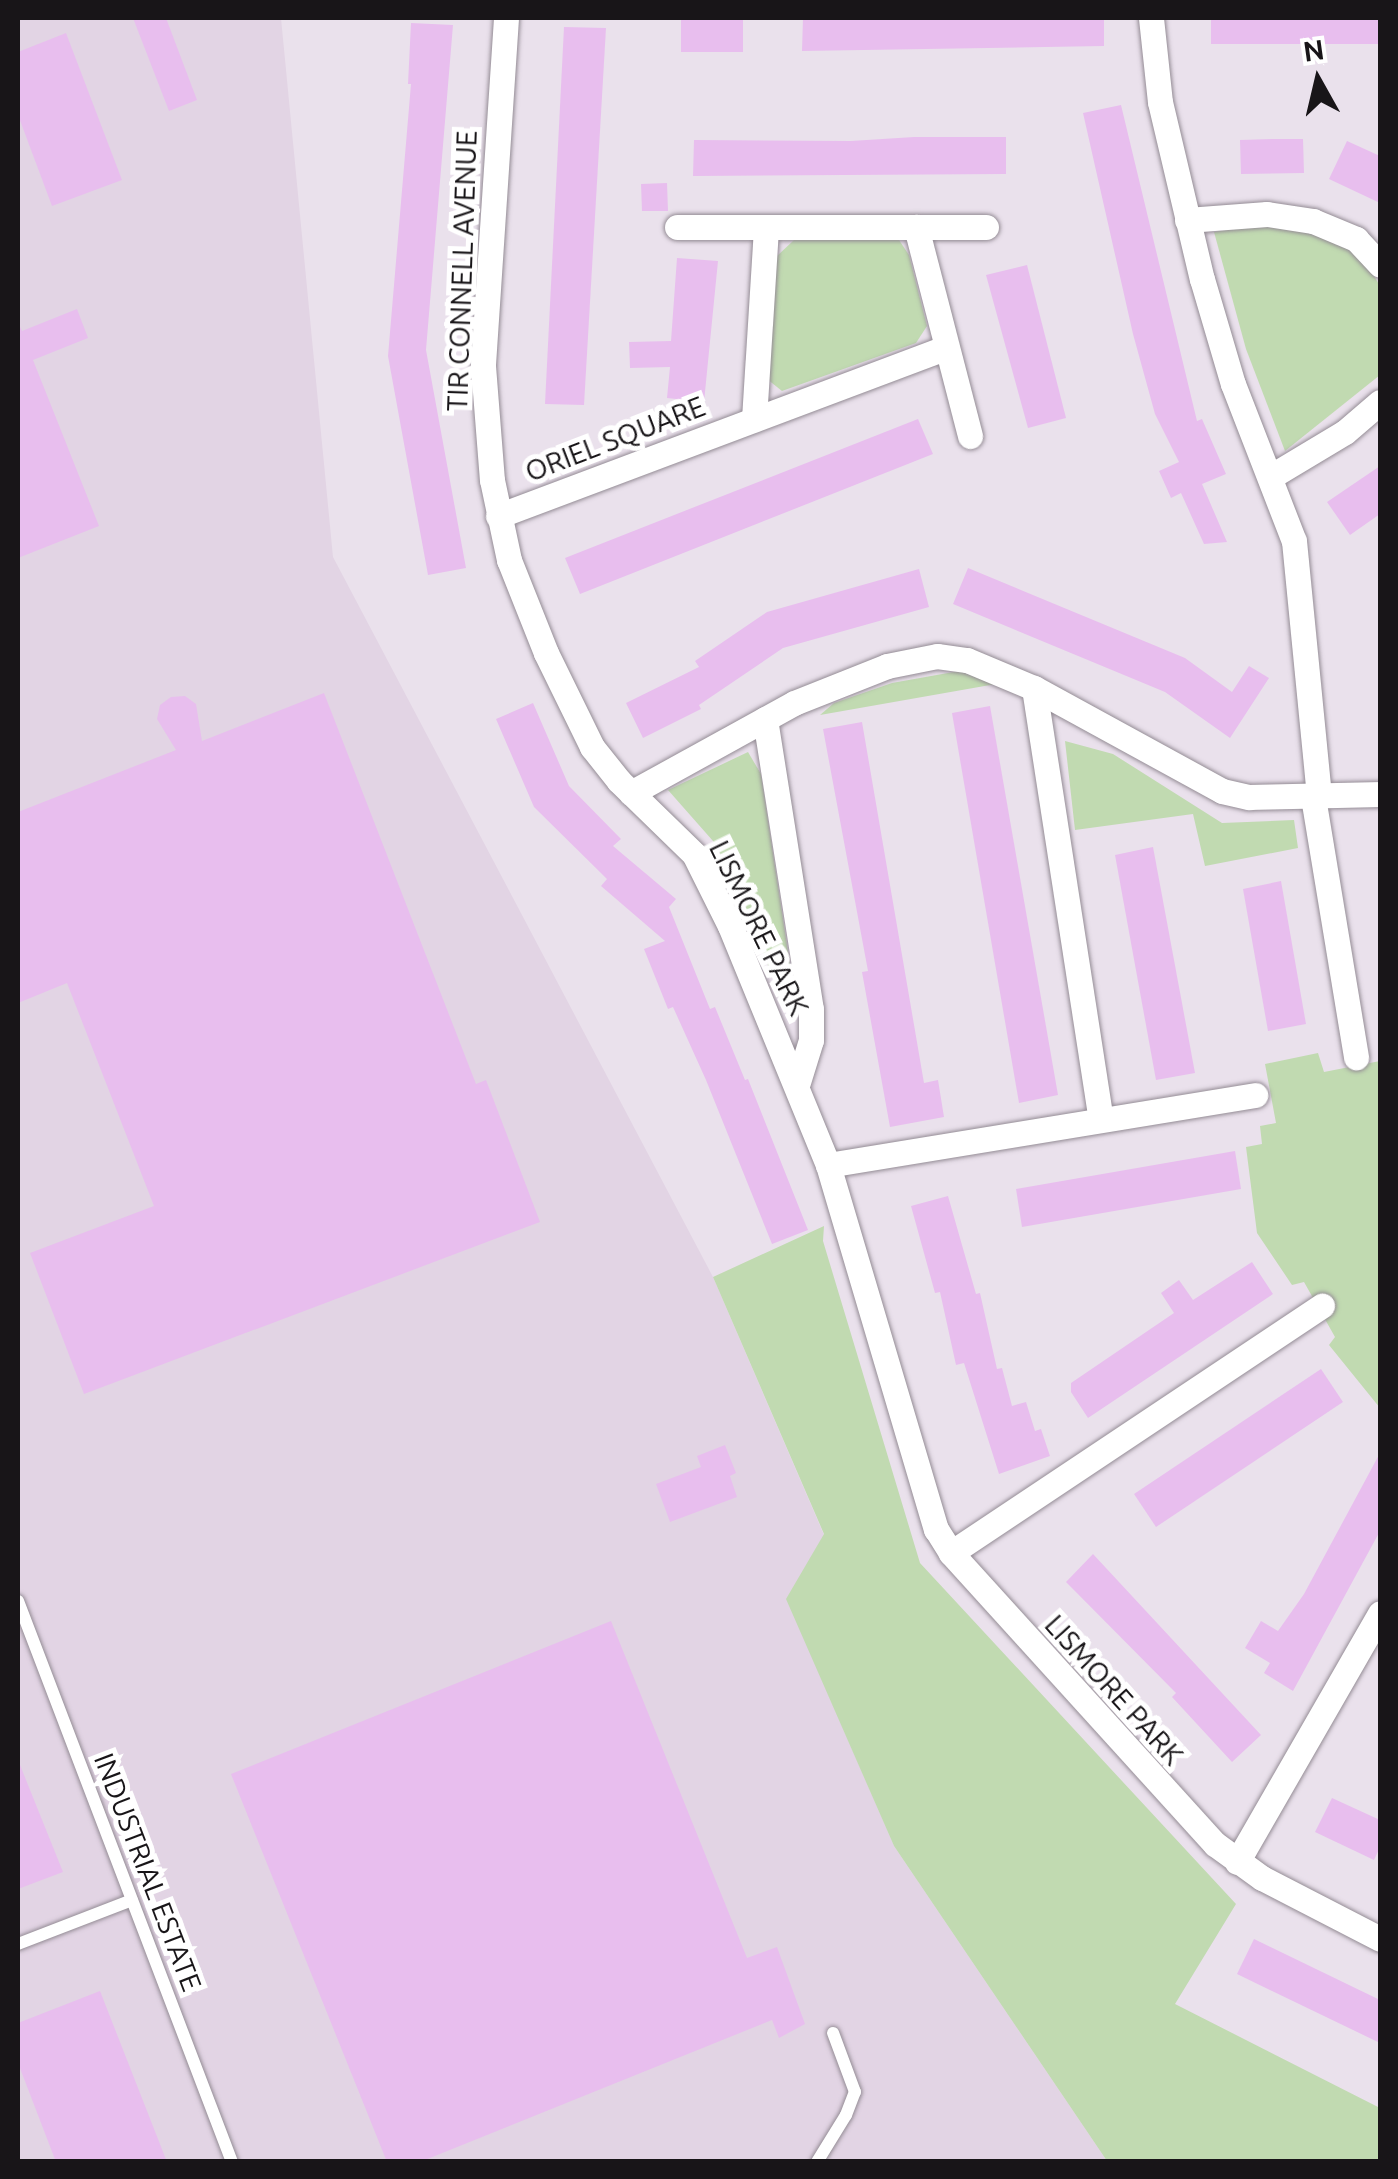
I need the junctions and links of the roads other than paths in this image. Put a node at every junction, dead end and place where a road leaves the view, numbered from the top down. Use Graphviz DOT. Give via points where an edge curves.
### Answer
graph roads {
  1 [pos="506,18"];
  2 [pos="1151,18"];
  3 [pos="1187,220"];
  4 [pos="676,226"];
  5 [pos="916,227"];
  6 [pos="986,227"];
  7 [pos="766,228"];
  8 [pos="1380,265"];
  9 [pos="945,348"];
  10 [pos="1380,402"];
  11 [pos="754,419"];
  12 [pos="970,436"];
  13 [pos="1270,478"];
  14 [pos="498,516"];
  15 [pos="1034,688"];
  16 [pos="765,719"];
  17 [pos="632,793"];
  18 [pos="1380,794"];
  19 [pos="1316,796"];
  20 [pos="1356,1057"];
  21 [pos="798,1082"];
  22 [pos="1255,1096"];
  23 [pos="1101,1119"];
  24 [pos="828,1165"];
  25 [pos="1322,1306"];
  26 [pos="951,1553"];
  27 [pos="18,1601"];
  28 [pos="1380,1613"];
  29 [pos="1238,1862"];
  30 [pos="132,1900"];
  31 [pos="1380,1939"];
  32 [pos="18,1944"];
  33 [pos="834,2033"];
  34 [pos="232,2162"];
  35 [pos="816,2162"];
  1 -- 14 [label="street, TIR CONNELL AVENUE" via="483,366"];
  2 -- 3 [label="street" via="1158,90"];
  3 -- 8 [label="street" via="1267,214 1313,221 1356,240"];
  3 -- 13 [label="street" via="1233,384"];
  4 -- 7 [label="street"];
  5 -- 6 [label="street"];
  5 -- 7 [label="street"];
  5 -- 9 [label="street"];
  7 -- 11 [label="street"];
  9 -- 11 [label="street, ORIEL SQUARE"];
  9 -- 12 [label="street"];
  10 -- 13 [label="street"];
  11 -- 14 [label="street, ORIEL SQUARE"];
  13 -- 19 [label="street" via="1297,560"];
  14 -- 17 [label="street, TIR CONNELL AVENUE" via="513,575 567,698 604,765"];
  15 -- 16 [label="street" via="967,660 922,657"];
  15 -- 19 [label="street" via="1222,791"];
  15 -- 23 [label="street"];
  16 -- 17 [label="street"];
  16 -- 21 [label="street, LISMORE PARK" via="811,1008 811,1040"];
  17 -- 21 [label="street, LISMORE PARK" via="699,864"];
  18 -- 19 [label="street"];
  19 -- 20 [label="street"];
  21 -- 24 [label="street, LISMORE PARK"];
  22 -- 23 [label="street"];
  23 -- 24 [label="street"];
  24 -- 26 [label="street, LISMORE PARK" via="928,1509"];
  25 -- 26 [label="street"];
  26 -- 29 [label="street, LISMORE PARK" via="1184,1812"];
  27 -- 30 [label="lane, INDUSTRIAL ESTATE"];
  28 -- 29 [label="street"];
  29 -- 31 [label="street, LISMORE PARK"];
  30 -- 32 [label="lane"];
  30 -- 34 [label="lane, INDUSTRIAL ESTATE"];
  33 -- 35 [label="lane" via="854,2092"];
}
